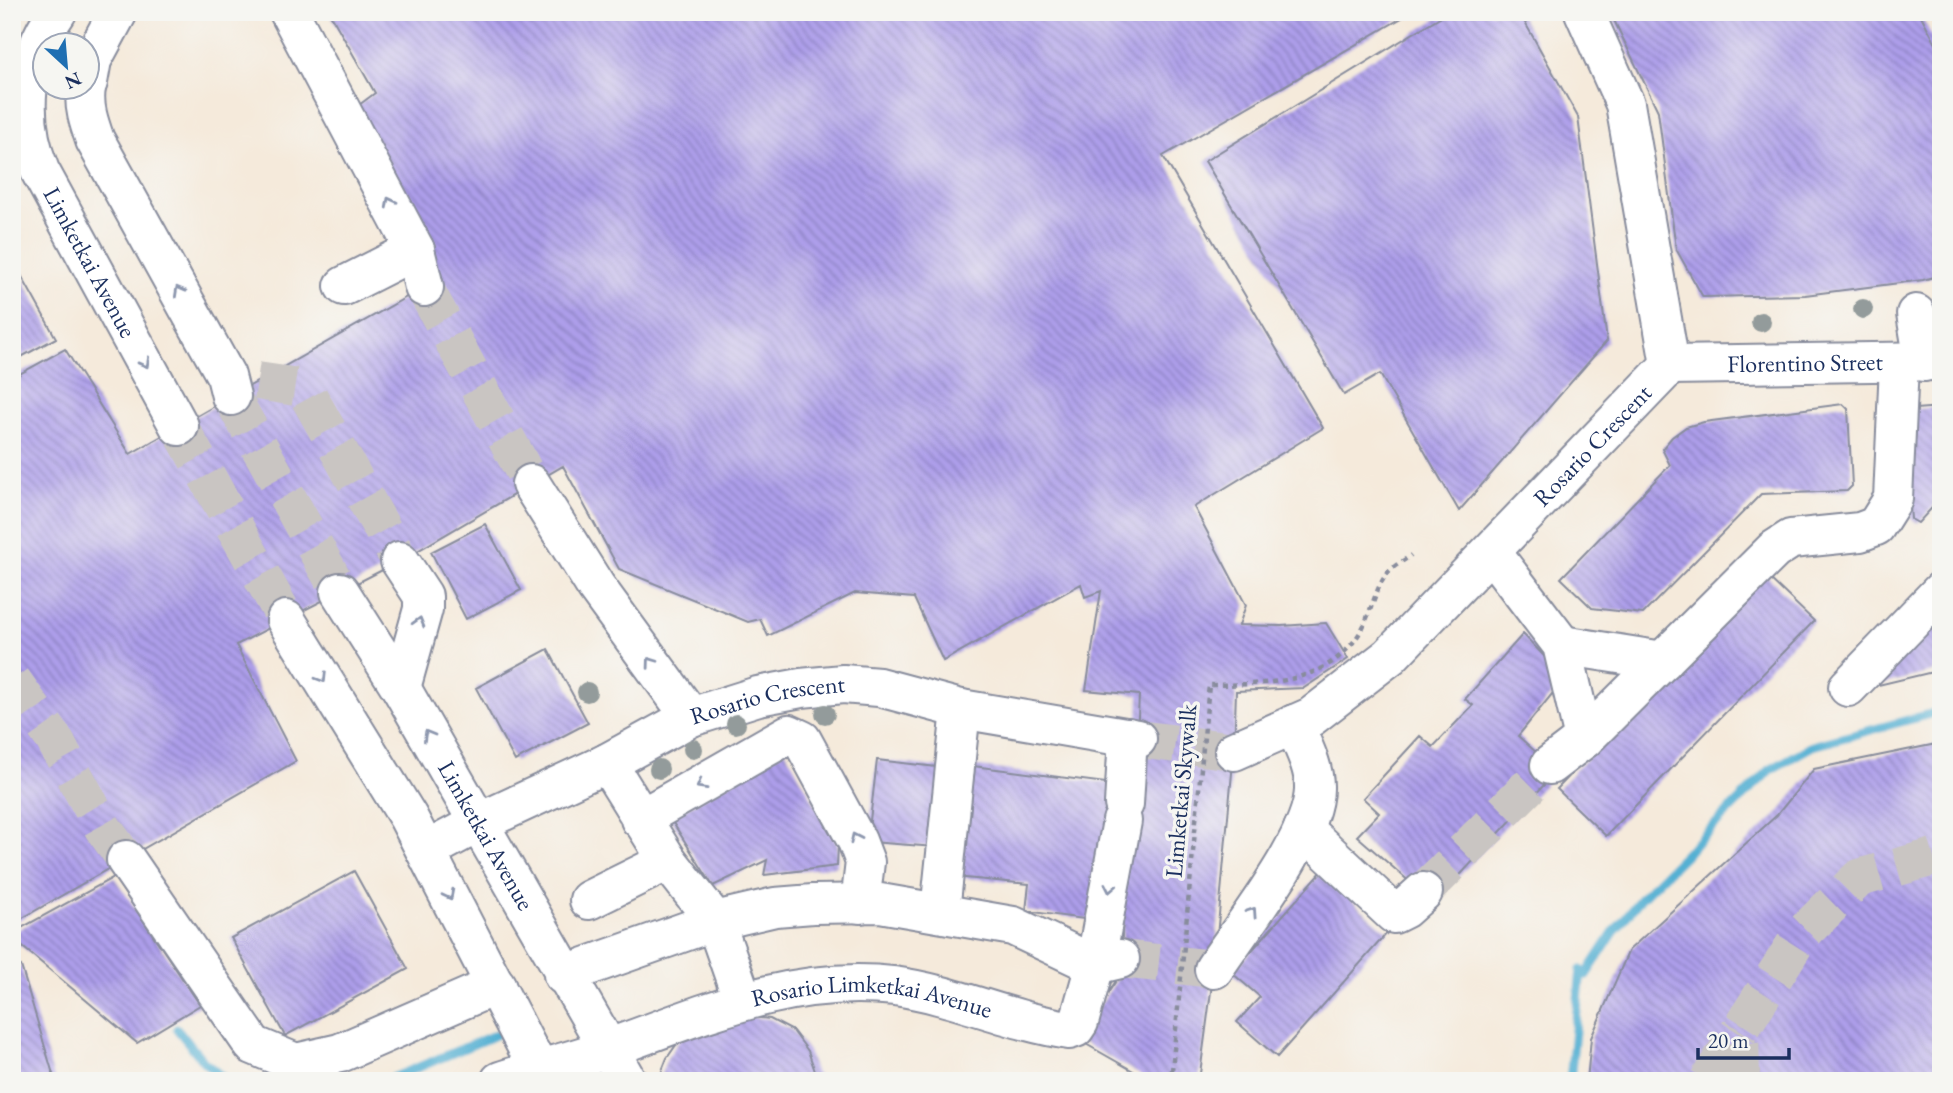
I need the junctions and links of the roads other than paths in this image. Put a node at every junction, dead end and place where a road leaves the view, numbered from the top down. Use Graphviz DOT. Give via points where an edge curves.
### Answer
graph roads {
  1 [pos="57,12"];
  2 [pos="118,12"];
  3 [pos="289,12"];
  4 [pos="1584,12"];
  5 [pos="46,32"];
  6 [pos="102,42"];
  7 [pos="41,102"];
  8 [pos="71,102"];
  9 [pos="415,250"];
  10 [pos="344,286"];
  11 [pos="424,287"];
  12 [pos="1916,314"];
  13 [pos="1921,362"];
  14 [pos="1670,365"];
  15 [pos="238,384"];
  16 [pos="179,426"];
  17 [pos="531,484"];
  18 [pos="1492,553"];
  19 [pos="400,561"];
  20 [pos="1941,591"];
  21 [pos="340,592"];
  22 [pos="286,620"];
  23 [pos="1562,645"];
  24 [pos="1663,661"];
  25 [pos="1848,687"];
  26 [pos="401,688"];
  27 [pos="961,709"];
  28 [pos="691,717"];
  29 [pos="1294,724"];
  30 [pos="1584,739"];
  31 [pos="1234,751"];
  32 [pos="607,762"];
  33 [pos="1550,765"];
  34 [pos="640,819"];
  35 [pos="478,823"];
  36 [pos="1303,829"];
  37 [pos="426,851"];
  38 [pos="127,860"];
  39 [pos="668,860"];
  40 [pos="1423,892"];
  41 [pos="589,901"];
  42 [pos="860,904"];
  43 [pos="940,912"];
  44 [pos="715,921"];
  45 [pos="1108,962"];
  46 [pos="1214,969"];
  47 [pos="564,975"];
  48 [pos="496,985"];
  49 [pos="743,1001"];
  50 [pos="608,1049"];
  51 [pos="545,1074"];
  52 [pos="500,1081"];
  53 [pos="627,1081"];
  1 -- 5 [label="street, Limketkai Avenue"];
  2 -- 6 [label="street, Limketkai Avenue"];
  9 -- 3 [label="street, one-way"];
  4 -- 14 [label="street, Rosario Crescent" via="1625,104"];
  7 -- 16 [label="street, Limketkai Avenue, one-way" via="25,120 40,171"];
  15 -- 8 [label="street, Limketkai Avenue, one-way"];
  9 -- 10 [label="street"];
  9 -- 11 [label="street"];
  12 -- 13 [label="street"];
  13 -- 14 [label="street, Florentino Street"];
  13 -- 24 [label="street" via="1894,499 1886,515 1876,526 1860,532 1791,539 1774,550"];
  14 -- 18 [label="street, Rosario Crescent"];
  28 -- 17 [label="street, one-way" via="596,587"];
  18 -- 23 [label="street"];
  18 -- 29 [label="street, Rosario Crescent" via="1390,656 1333,702"];
  26 -- 19 [label="street, one-way" via="423,596"];
  20 -- 25 [label="street"];
  21 -- 26 [label="street, Limketkai Avenue"];
  22 -- 37 [label="street, one-way"];
  23 -- 24 [label="street"];
  23 -- 30 [label="street"];
  24 -- 30 [label="street"];
  35 -- 26 [label="street, Limketkai Avenue, one-way"];
  27 -- 28 [label="street, Rosario Crescent" via="879,687 843,684 758,696"];
  27 -- 43 [label="street"];
  27 -- 45 [label="street, Rosario Crescent, one-way" via="1132,738"];
  28 -- 32 [label="street, Rosario Crescent"];
  29 -- 31 [label="street, Rosario Crescent"];
  29 -- 36 [label="street" via="1314,783"];
  30 -- 33 [label="street"];
  32 -- 34 [label="street"];
  32 -- 35 [label="street, Rosario Crescent"];
  34 -- 39 [label="street"];
  42 -- 34 [label="street, one-way" via="865,862 857,841 802,740 789,734"];
  35 -- 37 [label="street, Rosario Crescent"];
  35 -- 47 [label="street, Limketkai Avenue"];
  36 -- 40 [label="street" via="1394,914"];
  46 -- 36 [label="street, one-way"];
  37 -- 48 [label="street, one-way"];
  38 -- 48 [label="street" via="253,1045 296,1062 340,1053"];
  39 -- 41 [label="street"];
  39 -- 44 [label="street"];
  42 -- 43 [label="street"];
  42 -- 44 [label="street" via="775,907"];
  43 -- 45 [label="street" via="1013,926"];
  44 -- 47 [label="street"];
  44 -- 49 [label="street"];
  45 -- 49 [label="street, Rosario Limketkai Avenue" via="1079,1022 1069,1030 893,986 799,987"];
  47 -- 50 [label="street, Limketkai Avenue"];
  48 -- 51 [label="street"];
  49 -- 50 [label="street, Rosario Limketkai Avenue"];
  50 -- 51 [label="street, Rosario Limketkai Avenue"];
  50 -- 53 [label="street, Limketkai Avenue"];
  51 -- 52 [label="street, Rosario Limketkai Avenue"];
}
